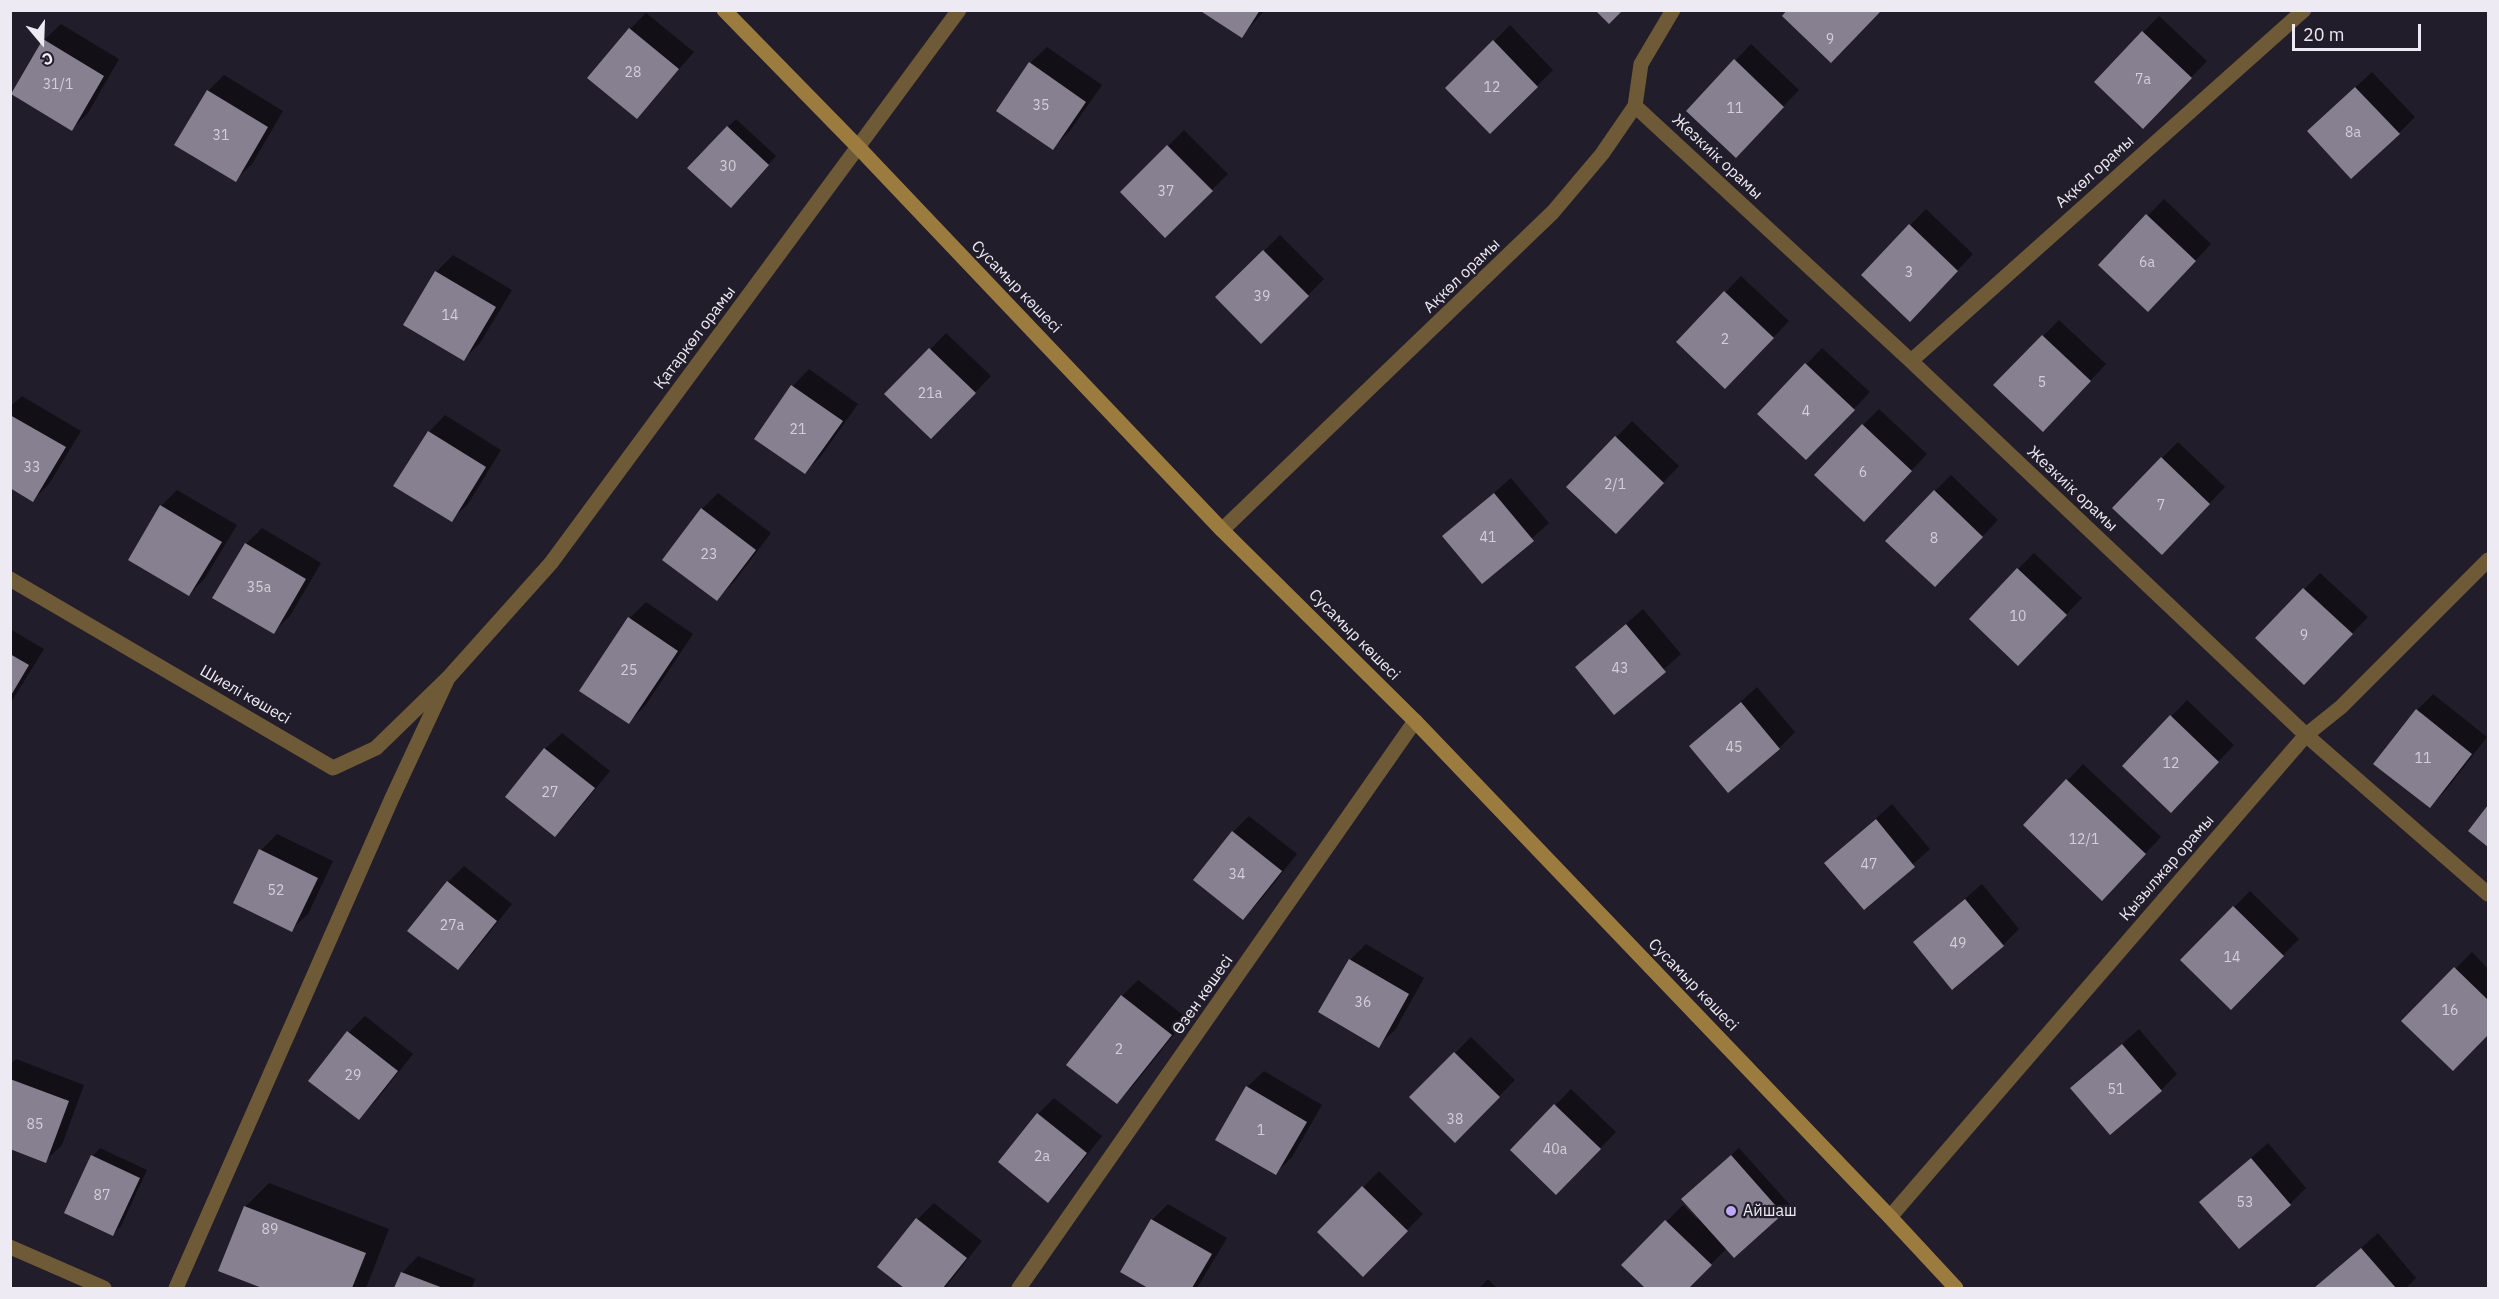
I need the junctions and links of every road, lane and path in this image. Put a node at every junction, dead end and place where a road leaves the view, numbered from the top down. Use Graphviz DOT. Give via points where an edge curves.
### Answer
graph roads {
  1 [pos="724,10"];
  2 [pos="958,10"];
  3 [pos="1673,10"];
  4 [pos="2304,10"];
  5 [pos="1635,106"];
  6 [pos="859,148"];
  7 [pos="1911,361"];
  8 [pos="1222,530"];
  9 [pos="2488,560"];
  10 [pos="10,579"];
  11 [pos="448,678"];
  12 [pos="1415,721"];
  13 [pos="2306,735"];
  14 [pos="2488,894"];
  15 [pos="1890,1217"];
  16 [pos="10,1247"];
  17 [pos="104,1288"];
  18 [pos="176,1288"];
  19 [pos="1019,1288"];
  20 [pos="1956,1288"];
  1 -- 6 [label="main road, Сусамыр көшесі"];
  2 -- 6 [label="street, Қатаркөл орамы"];
  3 -- 5 [label="street, Ақкөл орамы" via="1641,64"];
  4 -- 7 [label="street, Ақкөл орамы"];
  5 -- 7 [label="street, Жезкиік орамы"];
  5 -- 8 [label="street, Ақкөл орамы" via="1602,154 1553,212"];
  6 -- 8 [label="main road, Сусамыр көшесі"];
  6 -- 11 [label="street, Қатаркөл орамы" via="550,563"];
  7 -- 13 [label="street, Жезкиік орамы"];
  8 -- 12 [label="main road, Сусамыр көшесі"];
  9 -- 13 [label="street, Қызылжар орамы" via="2342,707"];
  10 -- 11 [label="street, Шиелі көшесі" via="333,768 375,748"];
  11 -- 18 [label="street"];
  12 -- 15 [label="main road, Сусамыр көшесі"];
  12 -- 19 [label="street, Өзен көшесі"];
  13 -- 14 [label="street, Жезкиік орамы"];
  13 -- 15 [label="street, Қызылжар орамы"];
  15 -- 20 [label="main road, Сусамыр көшесі"];
  16 -- 17 [label="street"];
}
